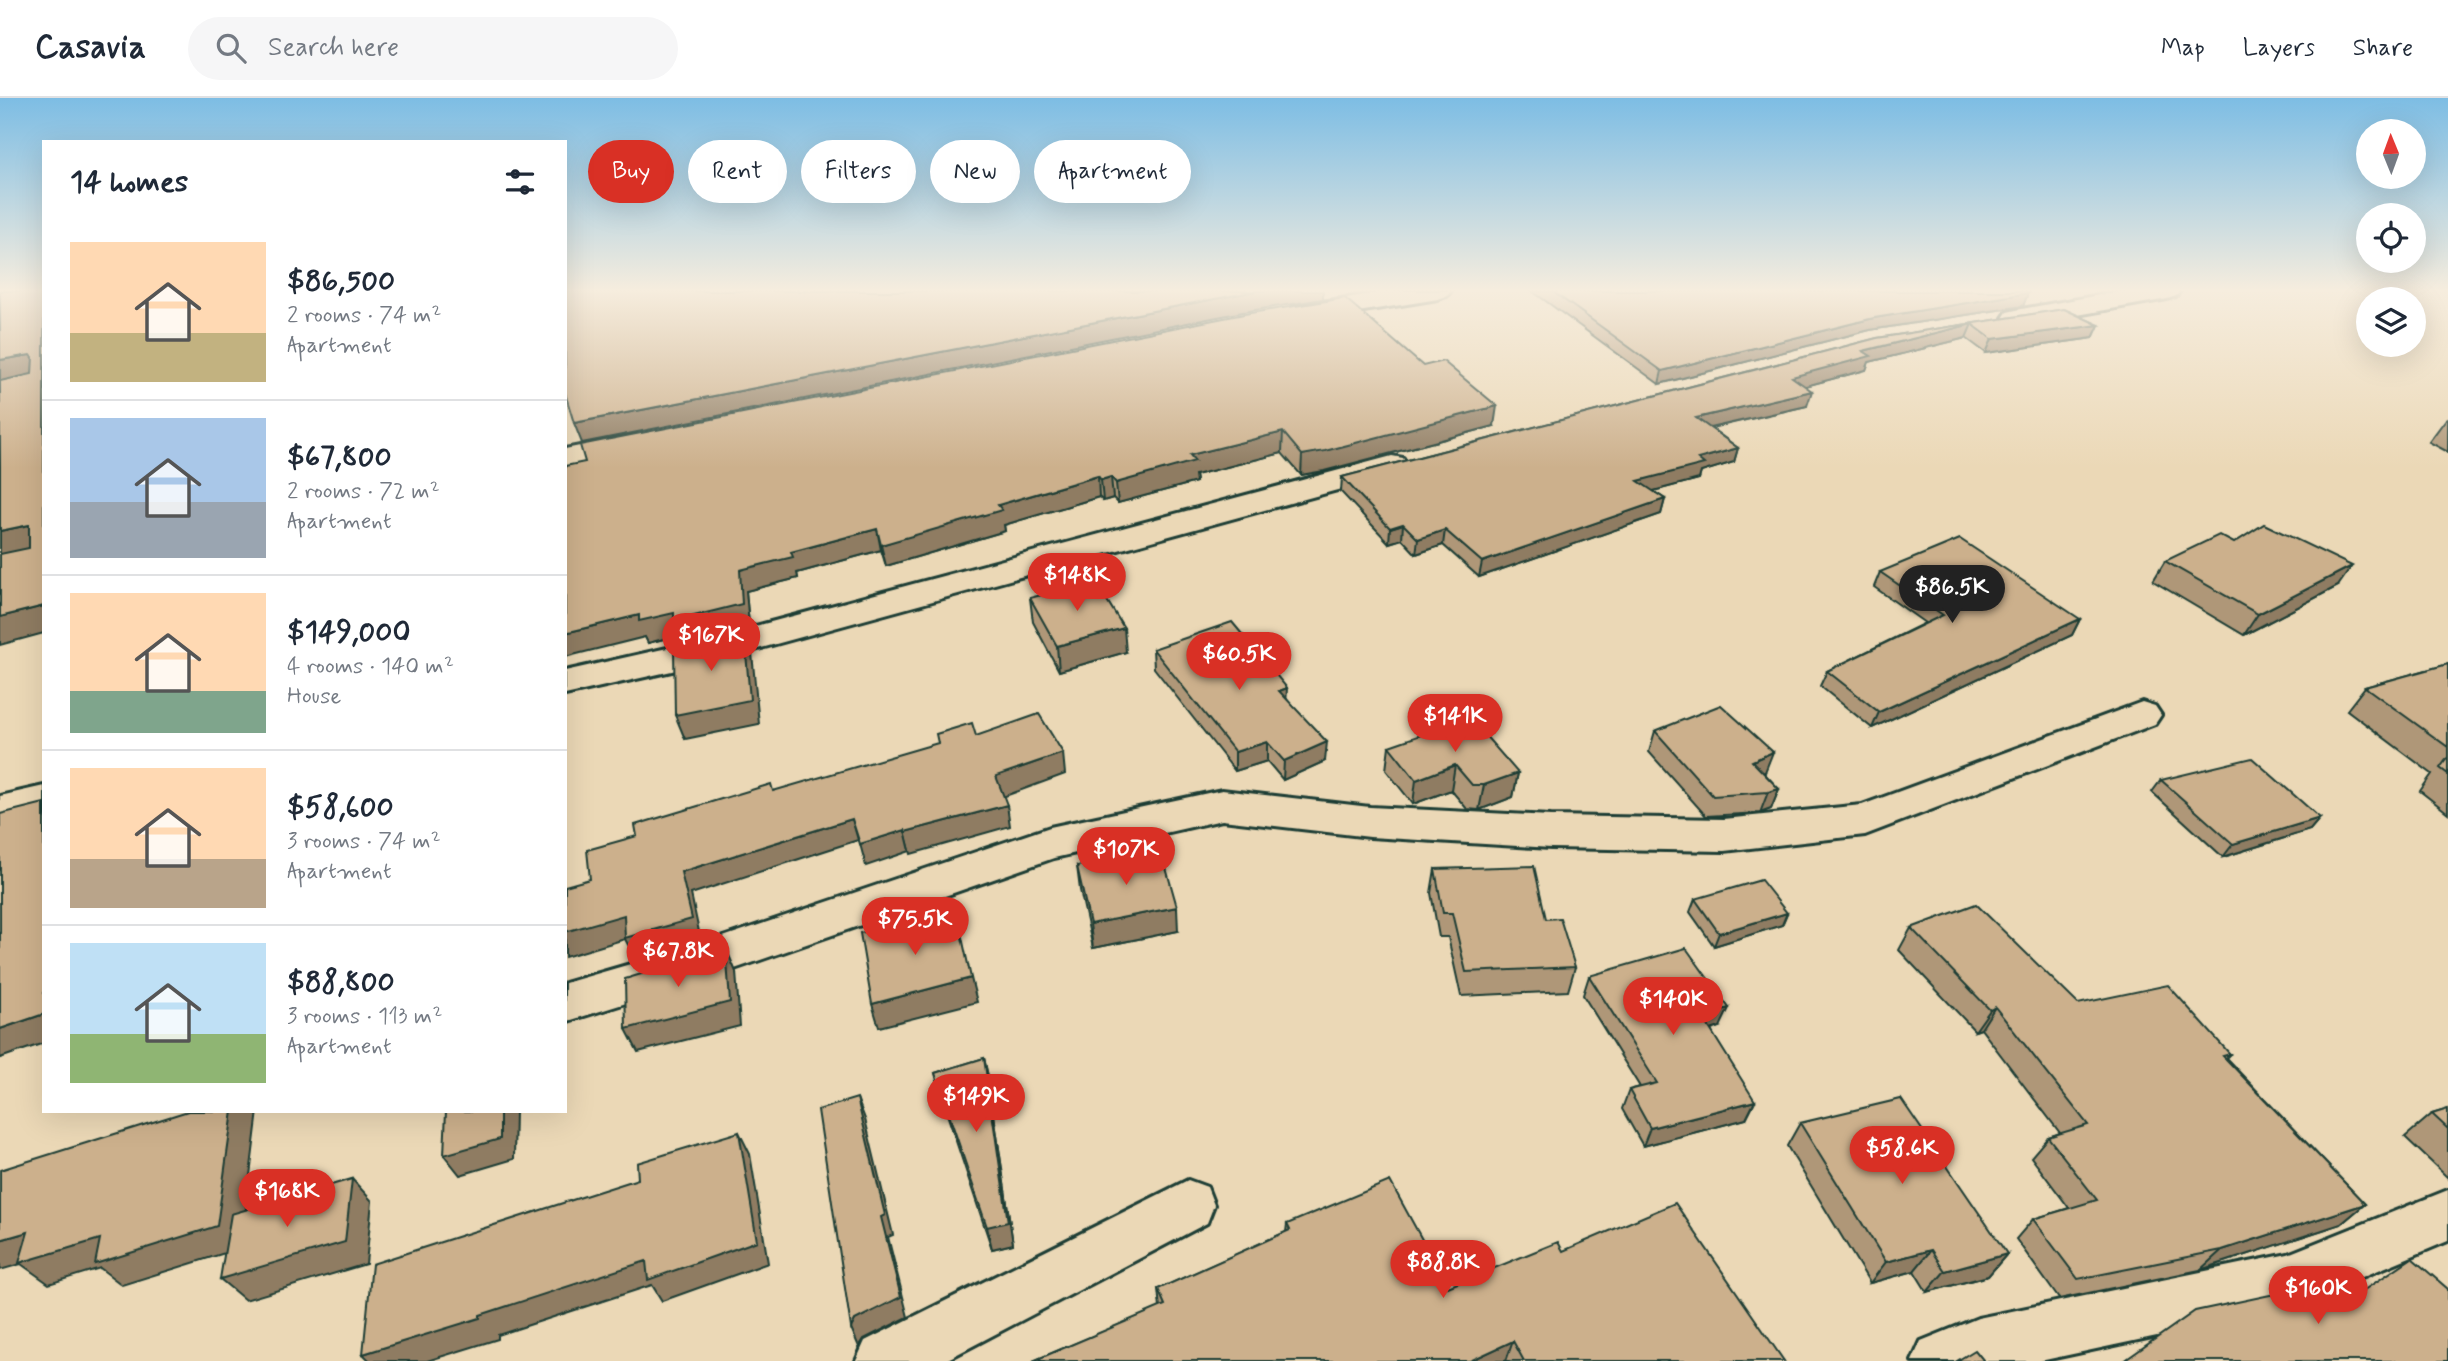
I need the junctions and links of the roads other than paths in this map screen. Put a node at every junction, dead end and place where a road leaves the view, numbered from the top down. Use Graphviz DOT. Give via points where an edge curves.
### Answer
graph roads {
  1 [pos="660,439"];
  2 [pos="567,457"];
  3 [pos="1414,460"];
  4 [pos="567,683"];
  5 [pos="2142,715"];
  6 [pos="42,801"];
  7 [pos="0,811"];
  8 [pos="567,1002"];
  9 [pos="1188,1205"];
  10 [pos="2448,1214"];
  11 [pos="1970,1356"];
  12 [pos="885,1361"];
  1 -- 2 [label="street"];
  3 -- 4 [label="street" via="716,648"];
  5 -- 8 [label="street" via="1865,820 1724,835 1384,823 1222,805 1050,843 720,956"];
  6 -- 7 [label="street"];
  9 -- 12 [label="street"];
  10 -- 11 [label="street" via="2288,1281"];
}
